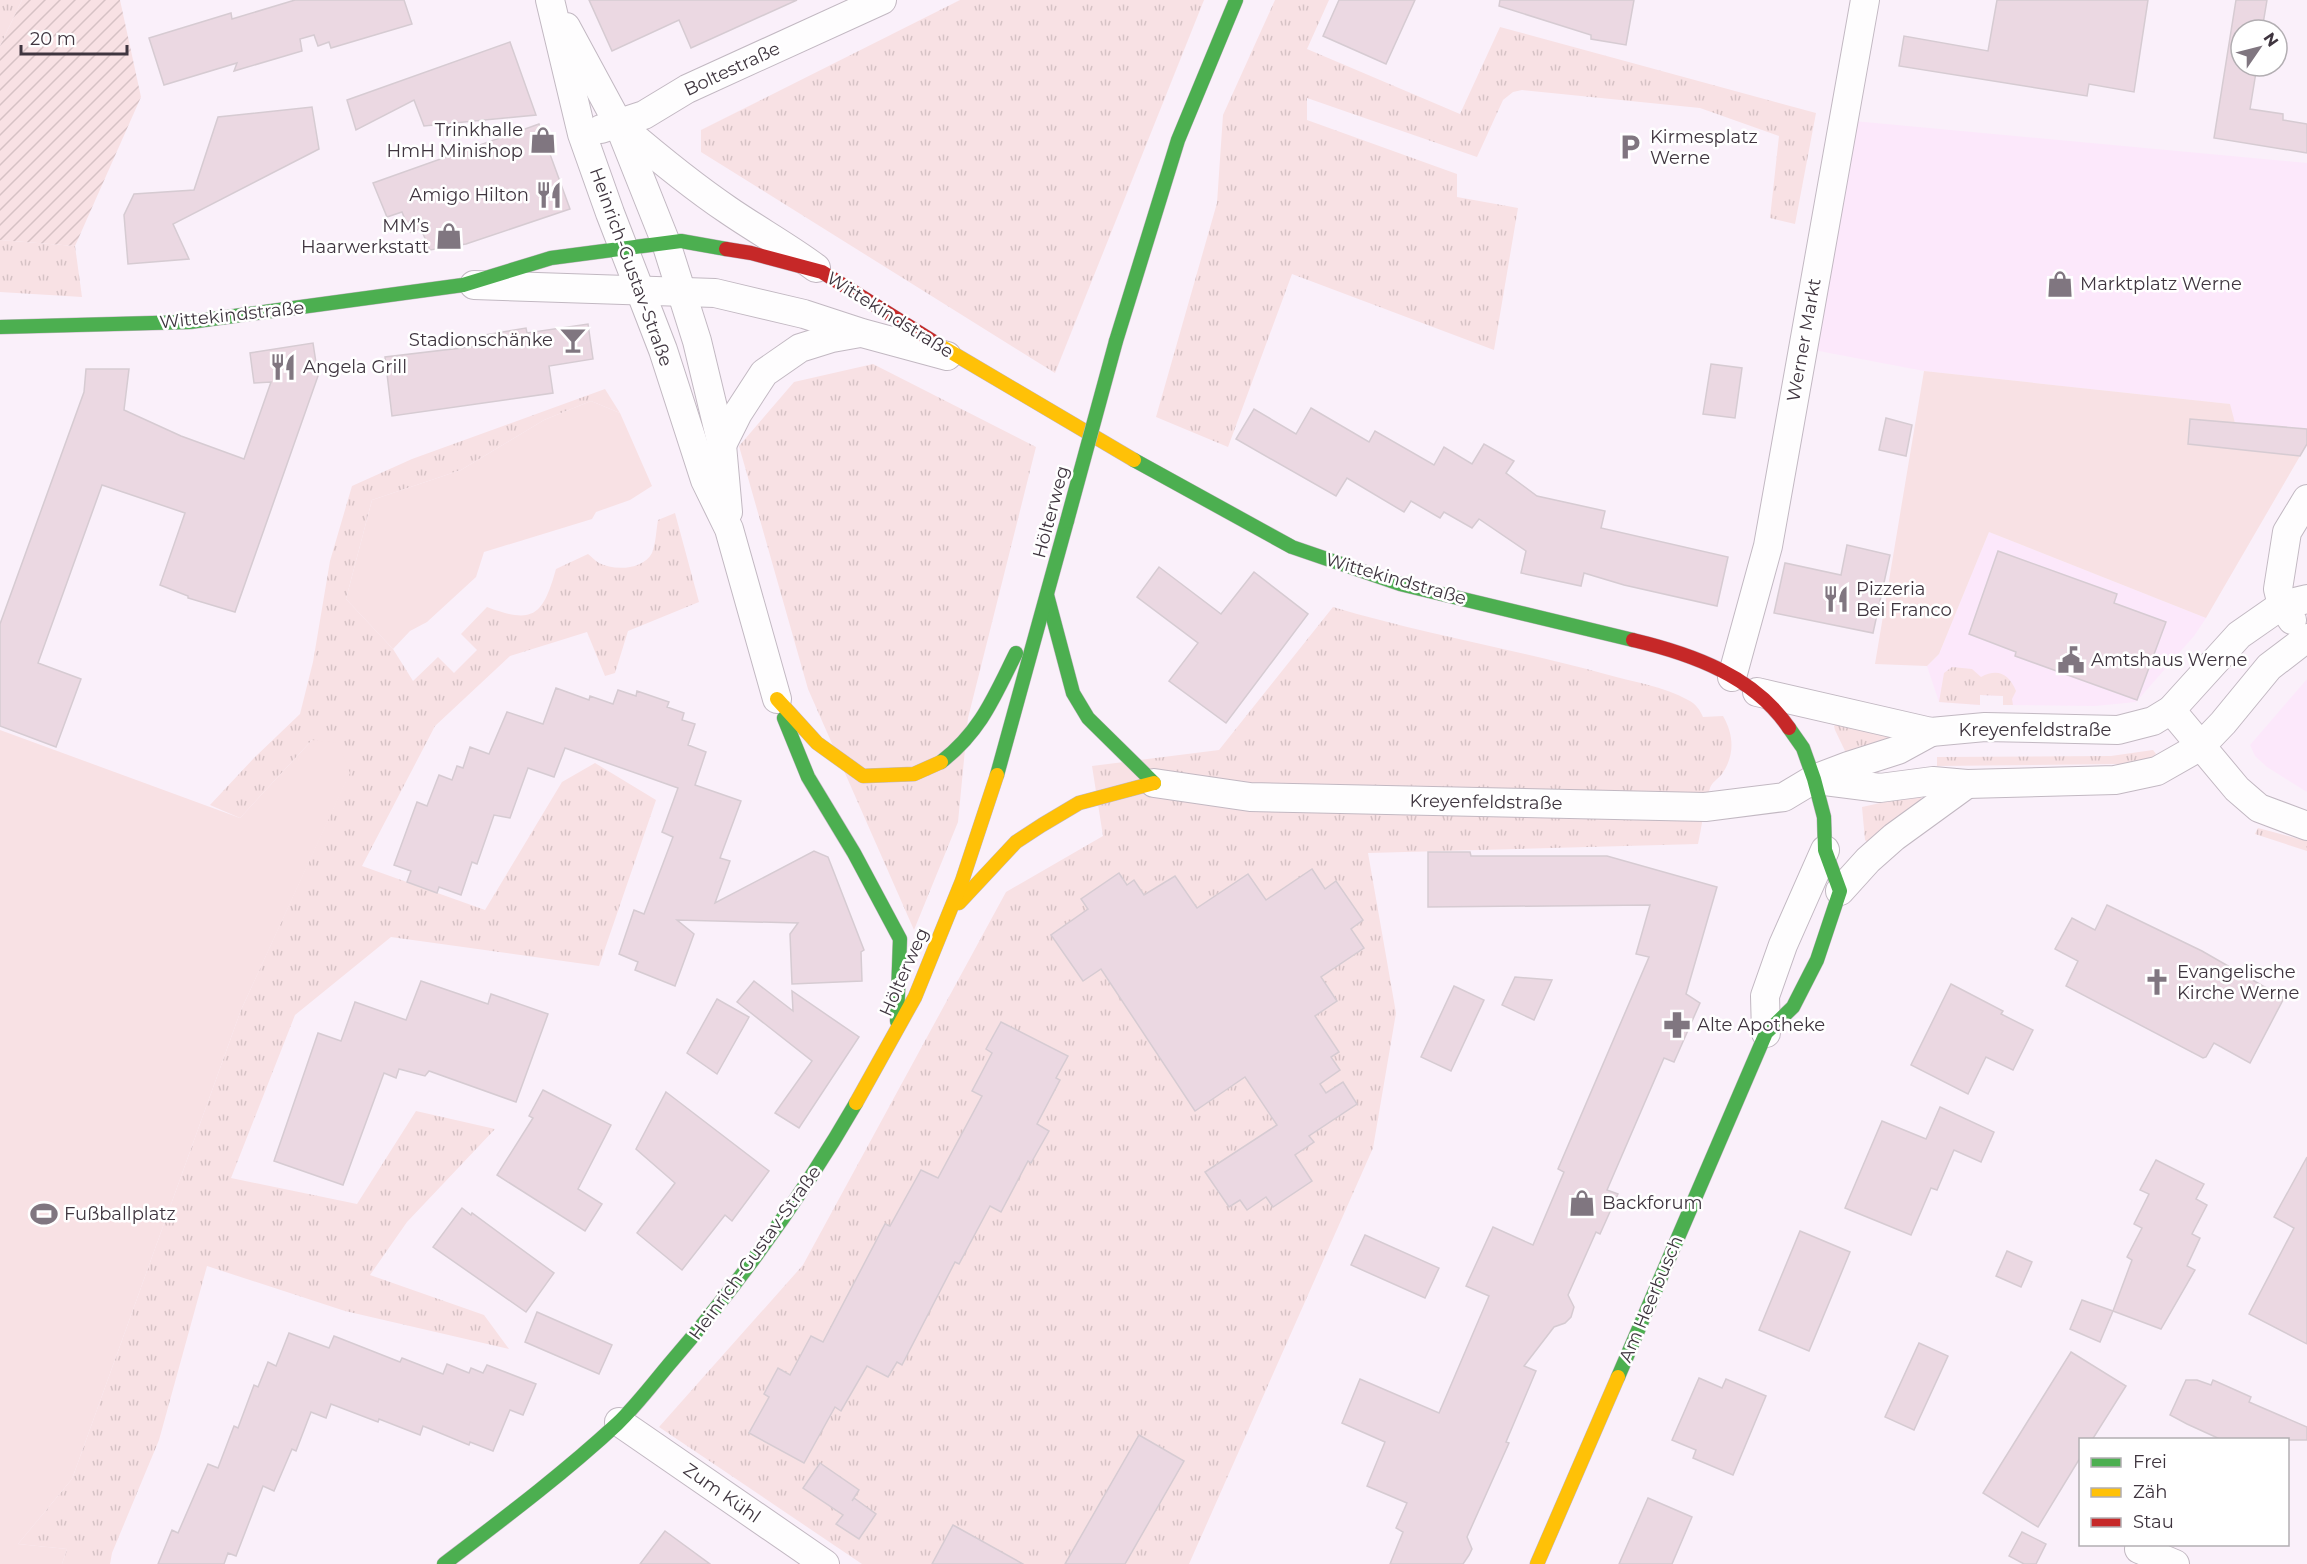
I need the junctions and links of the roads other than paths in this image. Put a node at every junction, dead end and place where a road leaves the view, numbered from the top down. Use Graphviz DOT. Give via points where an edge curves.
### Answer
graph roads {
  1 [pos="551,0"];
  2 [pos="882,0"];
  3 [pos="1236,0"];
  4 [pos="1865,0"];
  5 [pos="619,125"];
  6 [pos="582,134"];
  7 [pos="666,243"];
  8 [pos="623,248"];
  9 [pos="822,272"];
  10 [pos="463,285"];
  11 [pos="640,291"];
  12 [pos="682,292"];
  13 [pos="0,327"];
  14 [pos="862,333"];
  15 [pos="964,360"];
  16 [pos="722,446"];
  17 [pos="2307,499"];
  18 [pos="729,529"];
  19 [pos="1047,595"];
  20 [pos="2294,602"];
  21 [pos="2306,639"];
  22 [pos="1732,677"];
  23 [pos="1757,692"];
  24 [pos="777,699"];
  25 [pos="2171,710"];
  26 [pos="1931,732"];
  27 [pos="2201,746"];
  28 [pos="1814,779"];
  29 [pos="1154,783"];
  30 [pos="1967,784"];
  31 [pos="2307,826"];
  32 [pos="1826,850"];
  33 [pos="1840,891"];
  34 [pos="948,915"];
  35 [pos="896,1032"];
  36 [pos="1766,1033"];
  37 [pos="619,1422"];
  38 [pos="2139,1549"];
  39 [pos="444,1564"];
  40 [pos="825,1564"];
  41 [pos="1537,1564"];
  42 [pos="2175,1564"];
  1 -- 5 [label="street, Heinrich-Gustav-Straße"];
  1 -- 6 [label="street, Heinrich-Gustav-Straße"];
  2 -- 5 [label="street, Boltestraße" via="687,89 645,115"];
  3 -- 19 [label="street, Hölterweg, bridge" via="1178,140 1116,341"];
  4 -- 22 [label="street, Werner Markt" via="1768,546"];
  5 -- 6 [label="street, Boltestraße"];
  5 -- 7 [label="street, Heinrich-Gustav-Straße"];
  5 -- 9 [label="street, Heinrich-Gustav-Straße" via="728,210"];
  6 -- 8 [label="street, Heinrich-Gustav-Straße"];
  7 -- 8 [label="street, Wittekindstraße"];
  7 -- 9 [label="street, Wittekindstraße" via="681,241 751,253"];
  7 -- 12 [label="street, Heinrich-Gustav-Straße"];
  8 -- 10 [label="street, Wittekindstraße" via="551,258"];
  8 -- 11 [label="street, Heinrich-Gustav-Straße"];
  9 -- 15 [label="street, Wittekindstraße"];
  10 -- 11 [label="street, Wittekindstraße"];
  10 -- 13 [label="street, Wittekindstraße" via="190,322"];
  11 -- 12 [label="street, Wittekindstraße"];
  11 -- 18 [label="street, Heinrich-Gustav-Straße" via="705,480"];
  12 -- 14 [label="street, Wittekindstraße" via="715,293 804,314"];
  12 -- 16 [label="street, Heinrich-Gustav-Straße"];
  14 -- 15 [label="street, Wittekindstraße"];
  14 -- 16 [label="street, Wittekindstraße" via="800,348 764,373"];
  15 -- 22 [label="street, Wittekindstraße" via="1183,489 1292,547 1400,584 1678,651"];
  16 -- 18 [label="street, Heinrich-Gustav-Straße"];
  17 -- 20 [label="street" via="2287,532 2278,589"];
  18 -- 24 [label="street, Heinrich-Gustav-Straße"];
  19 -- 24 [label="street" via="968,738 940,763 914,774 863,776 817,743"];
  19 -- 29 [label="street" via="1073,693 1088,718"];
  19 -- 34 [label="street, Hölterweg" via="1002,759"];
  20 -- 21 [label="street"];
  20 -- 25 [label="street, Kreyenfeldstraße" via="2239,635"];
  21 -- 27 [label="street" via="2269,667"];
  22 -- 23 [label="street, Wittekindstraße"];
  23 -- 26 [label="street, Kreyenfeldstraße"];
  23 -- 28 [label="street, Wittekindstraße" via="1803,748"];
  24 -- 35 [label="street" via="808,777 900,939"];
  25 -- 26 [label="street, Kreyenfeldstraße" via="2153,721 2118,730 1985,727"];
  25 -- 27 [label="street"];
  26 -- 28 [label="street, Kreyenfeldstraße" via="1898,750"];
  27 -- 30 [label="street" via="2157,771 2115,780"];
  27 -- 31 [label="street" via="2237,789 2259,808"];
  28 -- 29 [label="street, Kreyenfeldstraße" via="1784,797 1705,807 1250,797"];
  28 -- 30 [label="street" via="1880,788 1933,781"];
  28 -- 32 [label="street, Am Heerbusch" via="1824,818"];
  29 -- 34 [label="street" via="1079,803 1041,825 1016,842"];
  30 -- 33 [label="street" via="1894,837"];
  32 -- 33 [label="street, Am Heerbusch"];
  32 -- 36 [label="street, Am Heerbusch" via="1783,945 1765,996"];
  33 -- 36 [label="street, Am Heerbusch" via="1816,960 1793,1007"];
  34 -- 35 [label="street, Hölterweg" via="915,997"];
  35 -- 37 [label="street, Heinrich-Gustav-Straße" via="822,1162 783,1219 718,1308"];
  36 -- 41 [label="street, Am Heerbusch"];
  37 -- 39 [label="street, Heinrich-Gustav-Straße" via="541,1490"];
  37 -- 40 [label="street, Zum Kühl"];
  38 -- 42 [label="street"];
}
